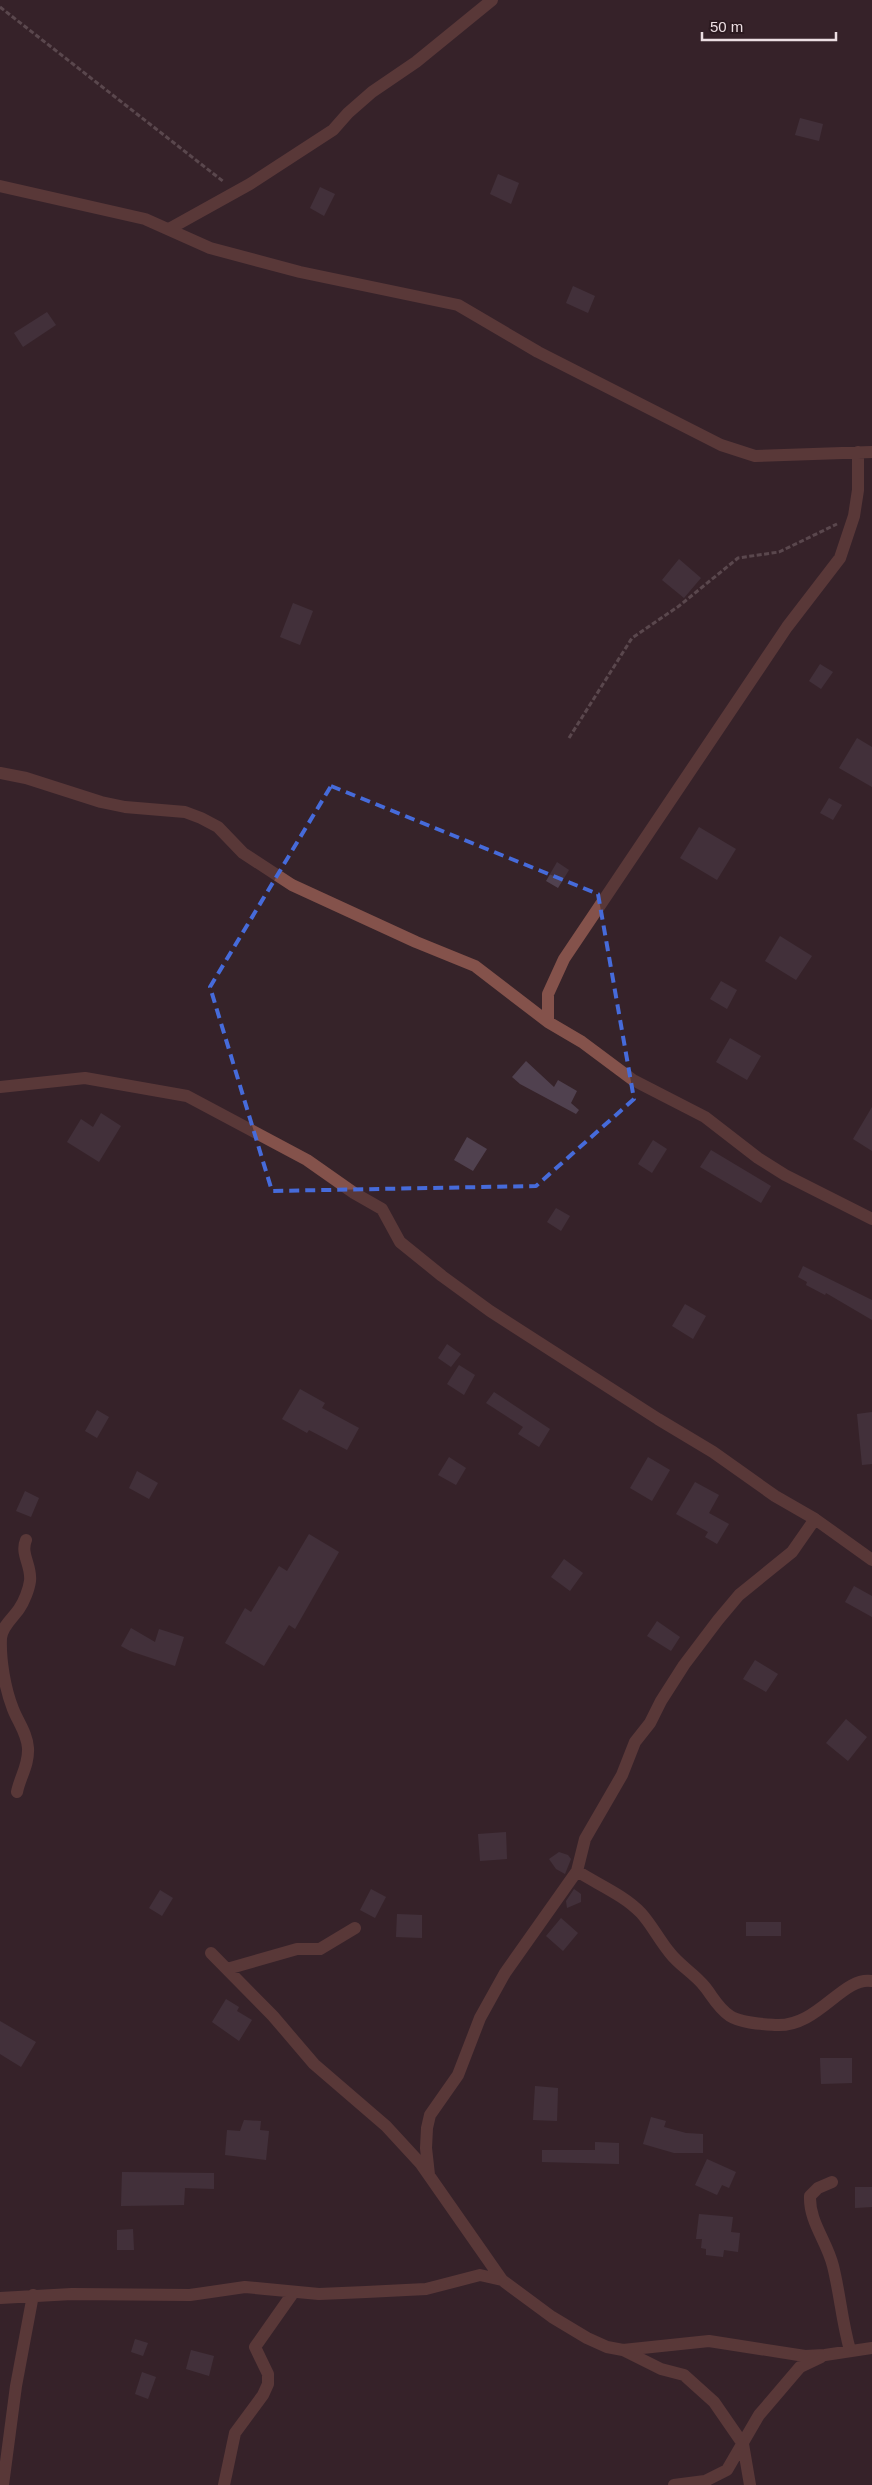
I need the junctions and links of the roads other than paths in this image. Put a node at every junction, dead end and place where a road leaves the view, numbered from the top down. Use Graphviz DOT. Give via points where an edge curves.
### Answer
graph roads {
  1 [pos="492,0"];
  2 [pos="0,186"];
  3 [pos="169,229"];
  4 [pos="858,452"];
  5 [pos="872,452"];
  6 [pos="0,773"];
  7 [pos="548,1022"];
  8 [pos="0,1087"];
  9 [pos="872,1219"];
  10 [pos="816,1519"];
  11 [pos="26,1540"];
  12 [pos="872,1560"];
  13 [pos="17,1792"];
  14 [pos="577,1872"];
  15 [pos="355,1928"];
  16 [pos="212,1953"];
  17 [pos="228,1969"];
  18 [pos="872,1981"];
  19 [pos="429,2175"];
  20 [pos="832,2182"];
  21 [pos="502,2280"];
  22 [pos="294,2293"];
  23 [pos="33,2295"];
  24 [pos="0,2298"];
  25 [pos="872,2348"];
  26 [pos="623,2350"];
  27 [pos="850,2350"];
  28 [pos="825,2355"];
  29 [pos="743,2444"];
  30 [pos="3,2485"];
  31 [pos="224,2485"];
  32 [pos="674,2485"];
  33 [pos="750,2485"];
  1 -- 3 [label="street" via="416,62 372,92 334,130 237,192"];
  2 -- 3 [label="street" via="110,210"];
  3 -- 4 [label="street" via="210,248 264,263 458,306 538,352 721,445 755,456"];
  4 -- 5 [label="street"];
  4 -- 7 [label="street" via="854,516 840,558 782,634 564,959 548,994"];
  6 -- 7 [label="street" via="101,802 184,812 201,818 218,827 243,853 292,885 475,966"];
  7 -- 9 [label="street" via="582,1042 633,1080 705,1117 785,1176"];
  8 -- 10 [label="street" via="85,1078 187,1096 307,1160 382,1209 400,1242 490,1311"];
  10 -- 12 [label="street"];
  10 -- 14 [label="street" via="792,1552 739,1595 684,1665 635,1742 622,1775 585,1839"];
  11 -- 13 [label="street" via="23,1548 30,1575 29,1586 1,1639 5,1687 28,1747 26,1769"];
  14 -- 18 [label="street" via="640,1911 670,1954 706,1987 714,2001 731,2016 786,2025 811,2017 859,1982"];
  14 -- 19 [label="street" via="506,1973 480,2018 458,2075 430,2114 426,2128"];
  15 -- 17 [label="street" via="320,1949 297,1949"];
  16 -- 17 [label="street"];
  17 -- 19 [label="street" via="274,2016 314,2064 386,2126"];
  19 -- 21 [label="street"];
  20 -- 27 [label="street" via="810,2196 810,2208 833,2265 843,2328"];
  21 -- 22 [label="street" via="480,2276 426,2289"];
  21 -- 26 [label="street" via="587,2338 606,2347"];
  22 -- 23 [label="street" via="245,2287 190,2295"];
  22 -- 31 [label="street" via="255,2347 268,2374 268,2384 235,2433"];
  23 -- 24 [label="street"];
  23 -- 30 [label="street" via="16,2386"];
  25 -- 27 [label="street"];
  26 -- 28 [label="street" via="708,2341 805,2356"];
  26 -- 29 [label="street" via="661,2369 684,2374 714,2402"];
  27 -- 28 [label="street"];
  28 -- 29 [label="street" via="800,2367 760,2416"];
  29 -- 32 [label="street" via="727,2470 704,2481"];
  29 -- 33 [label="street"];
}
